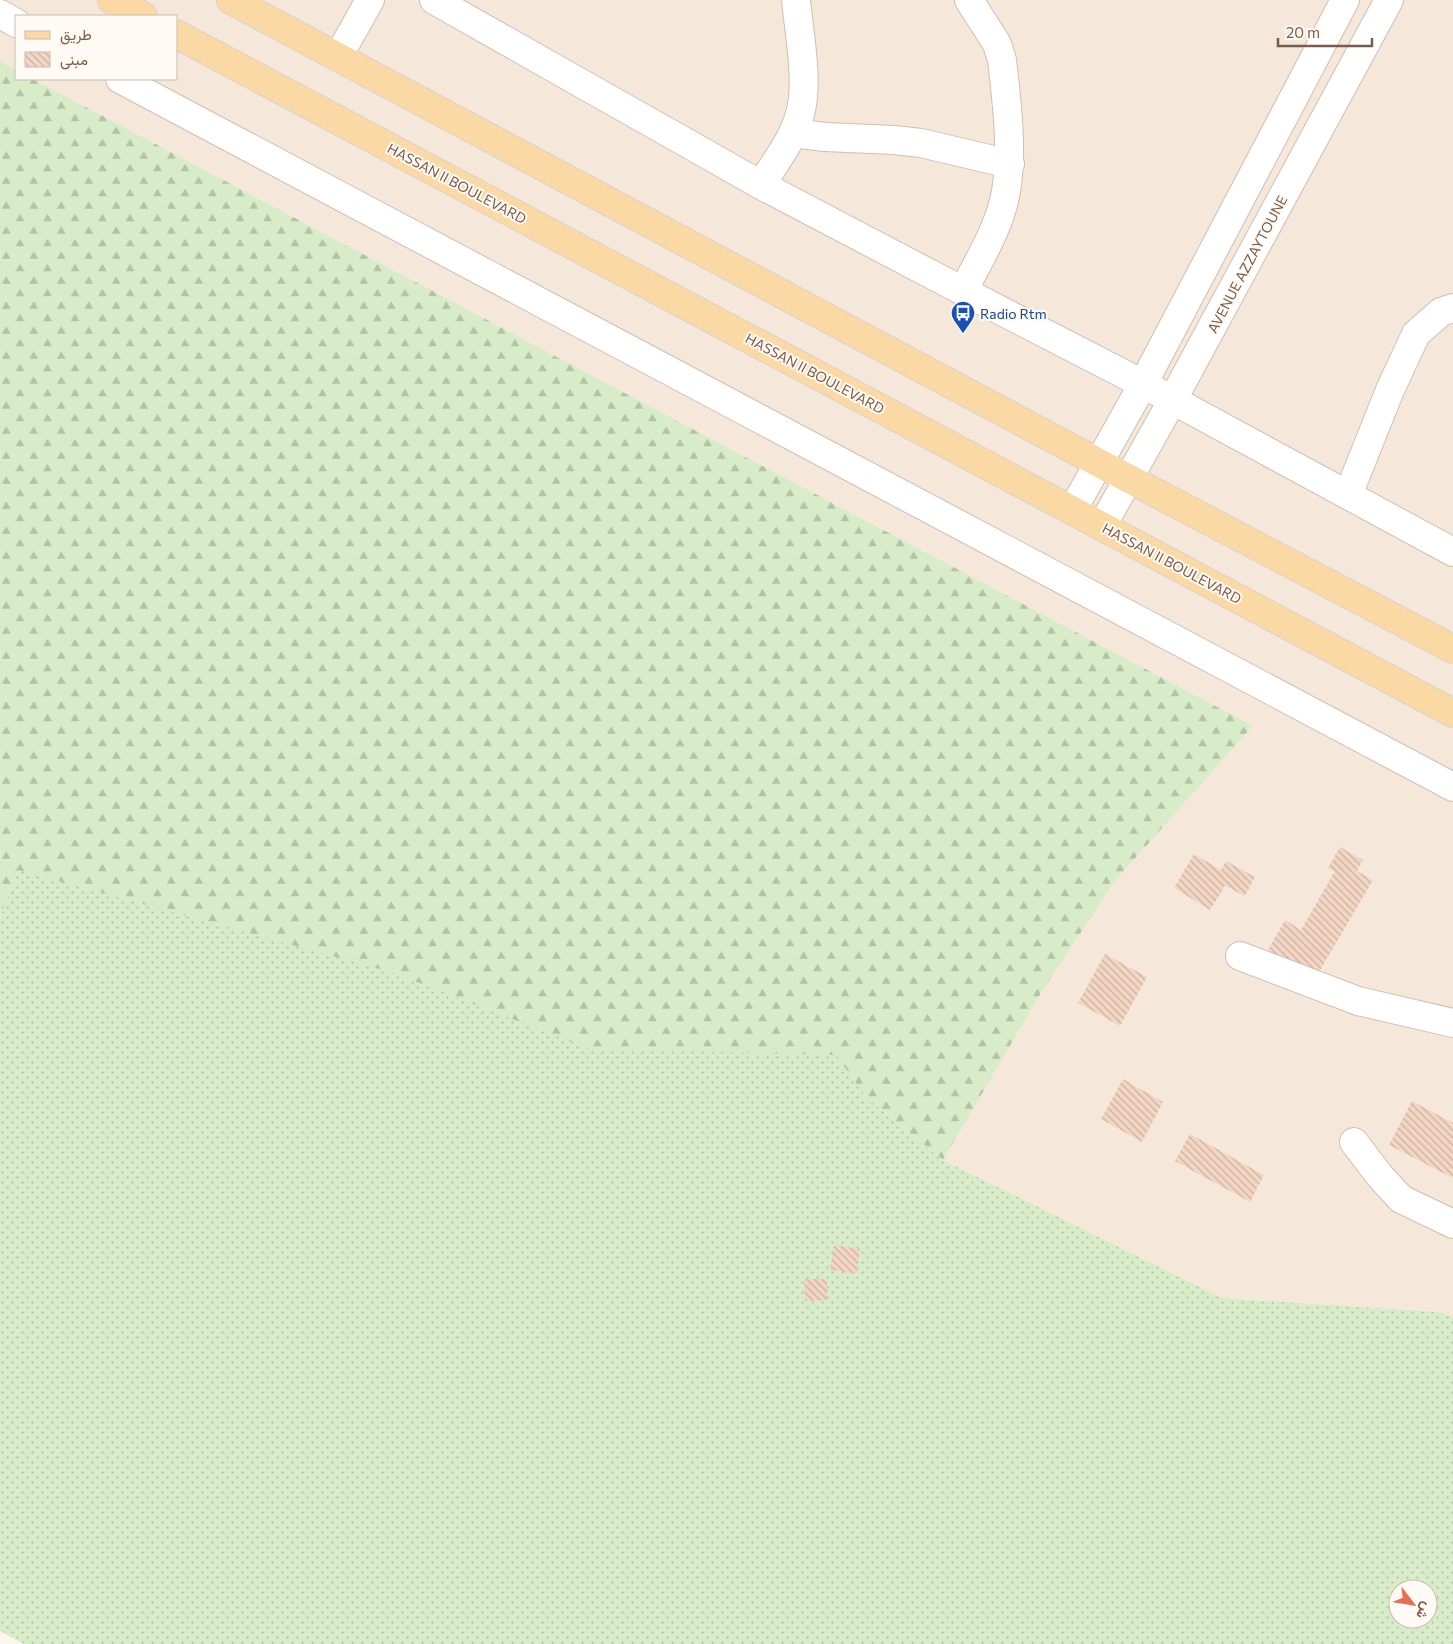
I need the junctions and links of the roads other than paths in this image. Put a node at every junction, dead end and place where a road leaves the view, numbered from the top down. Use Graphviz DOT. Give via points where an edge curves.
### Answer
graph roads {
  1 [pos="112,0"];
  2 [pos="230,0"];
  3 [pos="370,0"];
  4 [pos="434,0"];
  5 [pos="796,0"];
  6 [pos="969,0"];
  7 [pos="1346,0"];
  8 [pos="1389,0"];
  9 [pos="0,14"];
  10 [pos="141,15"];
  11 [pos="15,22"];
  12 [pos="178,35"];
  13 [pos="338,57"];
  14 [pos="122,80"];
  15 [pos="793,133"];
  16 [pos="1010,164"];
  17 [pos="762,185"];
  18 [pos="962,291"];
  19 [pos="1453,308"];
  20 [pos="1143,384"];
  21 [pos="1172,401"];
  22 [pos="1099,463"];
  23 [pos="1129,478"];
  24 [pos="1348,495"];
  25 [pos="1073,509"];
  26 [pos="1102,526"];
  27 [pos="1453,552"];
  28 [pos="1453,649"];
  29 [pos="1453,713"];
  30 [pos="1453,787"];
  31 [pos="1240,956"];
  32 [pos="1453,1023"];
  33 [pos="1354,1142"];
  34 [pos="1453,1224"];
  1 -- 10 [label="main road"];
  2 -- 13 [label="main road"];
  3 -- 13 [label="street"];
  4 -- 17 [label="street"];
  5 -- 15 [label="street" via="804,93"];
  6 -- 16 [label="street" via="997,44 1002,60"];
  7 -- 20 [label="street"];
  8 -- 21 [label="street, AVENUE AZZAYTOUNE"];
  9 -- 11 [label="street"];
  12 -- 25 [label="main road, HASSAN II BOULEVARD"];
  13 -- 22 [label="main road"];
  14 -- 30 [label="street"];
  15 -- 16 [label="street" via="921,143"];
  15 -- 17 [label="street"];
  16 -- 18 [label="street" via="995,230"];
  17 -- 18 [label="street"];
  18 -- 20 [label="street"];
  19 -- 24 [label="street" via="1441,312 1416,334"];
  20 -- 21 [label="street"];
  20 -- 22 [label="street"];
  21 -- 23 [label="street, AVENUE AZZAYTOUNE"];
  21 -- 24 [label="street"];
  22 -- 23 [label="main road"];
  22 -- 25 [label="street"];
  23 -- 26 [label="street, AVENUE AZZAYTOUNE"];
  23 -- 28 [label="main road"];
  24 -- 27 [label="street"];
  25 -- 26 [label="main road, HASSAN II BOULEVARD"];
  26 -- 29 [label="main road, HASSAN II BOULEVARD"];
  31 -- 32 [label="street" via="1358,1001"];
  33 -- 34 [label="street" via="1401,1199"];
}
